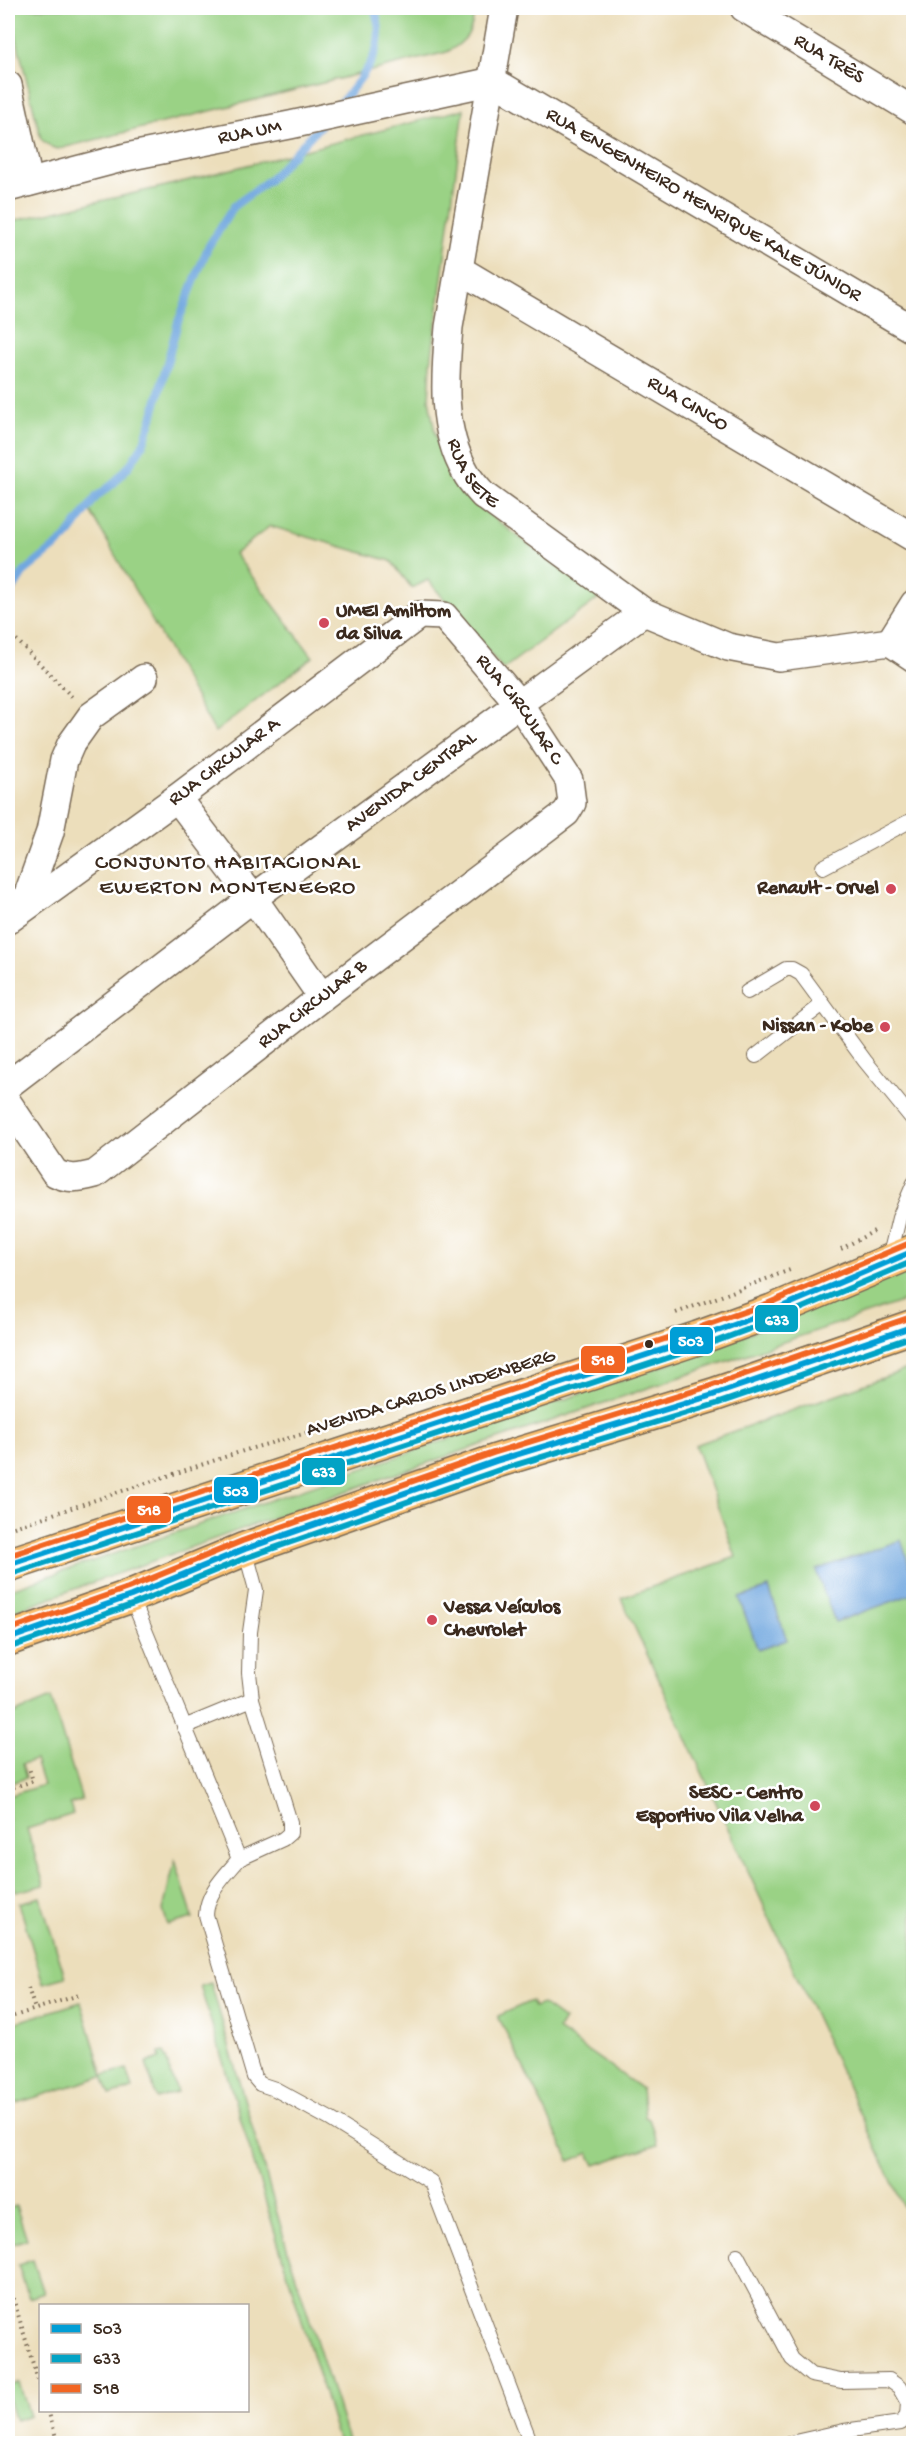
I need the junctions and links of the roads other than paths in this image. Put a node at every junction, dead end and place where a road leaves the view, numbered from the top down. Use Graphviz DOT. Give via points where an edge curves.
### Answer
graph roads {
  1 [pos="504,8"];
  2 [pos="744,8"];
  3 [pos="493,81"];
  4 [pos="8,84"];
  5 [pos="914,111"];
  6 [pos="18,185"];
  7 [pos="460,270"];
  8 [pos="914,330"];
  9 [pos="914,538"];
  10 [pos="914,604"];
  11 [pos="644,612"];
  12 [pos="444,616"];
  13 [pos="890,642"];
  14 [pos="914,658"];
  15 [pos="144,678"];
  16 [pos="520,705"];
  17 [pos="177,798"];
  18 [pos="566,813"];
  19 [pos="914,822"];
  20 [pos="823,867"];
  21 [pos="253,898"];
  22 [pos="15,914"];
  23 [pos="747,992"];
  24 [pos="322,998"];
  25 [pos="823,1004"];
  26 [pos="756,1056"];
  27 [pos="8,1085"];
  28 [pos="8,1103"];
  29 [pos="914,1121"];
  30 [pos="914,1183"];
  31 [pos="901,1256"];
  32 [pos="914,1326"];
  33 [pos="245,1549"];
  34 [pos="8,1565"];
  35 [pos="131,1596"];
  36 [pos="8,1639"];
  37 [pos="252,1699"];
  38 [pos="184,1728"];
  39 [pos="238,1859"];
  40 [pos="737,2255"];
  41 [pos="531,2444"];
  42 [pos="786,2444"];
  1 -- 3 [label="street, RUA SETE"];
  2 -- 5 [label="street, RUA TRÊS"];
  3 -- 6 [label="street, RUA UM" via="126,157"];
  3 -- 7 [label="street, RUA SETE"];
  3 -- 8 [label="street, RUA ENGENHEIRO HENRIQUE KALE JÚNIOR"];
  4 -- 6 [label="street"];
  7 -- 9 [label="street, RUA CINCO"];
  7 -- 11 [label="street, RUA SETE" via="449,327 445,378 447,417 466,473 483,495"];
  10 -- 13 [label="street"];
  11 -- 13 [label="street, RUA SETE" via="728,647 779,657"];
  11 -- 16 [label="street, AVENIDA CENTRAL"];
  12 -- 16 [label="street, RUA CIRCULAR C"];
  12 -- 17 [label="street, RUA CIRCULAR A" via="419,615"];
  13 -- 14 [label="street"];
  15 -- 22 [label="street" via="91,716 78,732 64,760 50,832"];
  16 -- 18 [label="street, RUA CIRCULAR C" via="569,780 572,802"];
  16 -- 21 [label="street, AVENIDA CENTRAL"];
  17 -- 21 [label="street"];
  17 -- 22 [label="street, RUA CIRCULAR A"];
  18 -- 24 [label="street, RUA CIRCULAR B"];
  19 -- 20 [label="lane"];
  21 -- 24 [label="street"];
  21 -- 27 [label="street, AVENIDA CENTRAL"];
  23 -- 25 [label="lane" via="792,969 801,974"];
  24 -- 28 [label="street, RUA CIRCULAR B" via="95,1174 66,1178 55,1173"];
  25 -- 26 [label="lane"];
  25 -- 29 [label="lane"];
  30 -- 31 [label="lane" via="899,1218"];
  31 -- 34 [label="main road, AVENIDA CARLOS LINDENBERG" via="698,1338"];
  32 -- 33 [label="main road" via="713,1395 496,1461"];
  33 -- 35 [label="main road"];
  33 -- 37 [label="lane" via="256,1590 250,1632"];
  35 -- 36 [label="main road"];
  35 -- 38 [label="lane"];
  37 -- 38 [label="lane"];
  37 -- 39 [label="lane" via="290,1822 290,1833"];
  38 -- 39 [label="lane"];
  39 -- 41 [label="lane" via="211,1895 206,1915 254,2077 431,2182"];
  40 -- 42 [label="lane" via="792,2359 811,2375 841,2381 889,2380 899,2386 908,2403 907,2416 901,2423"];
}
